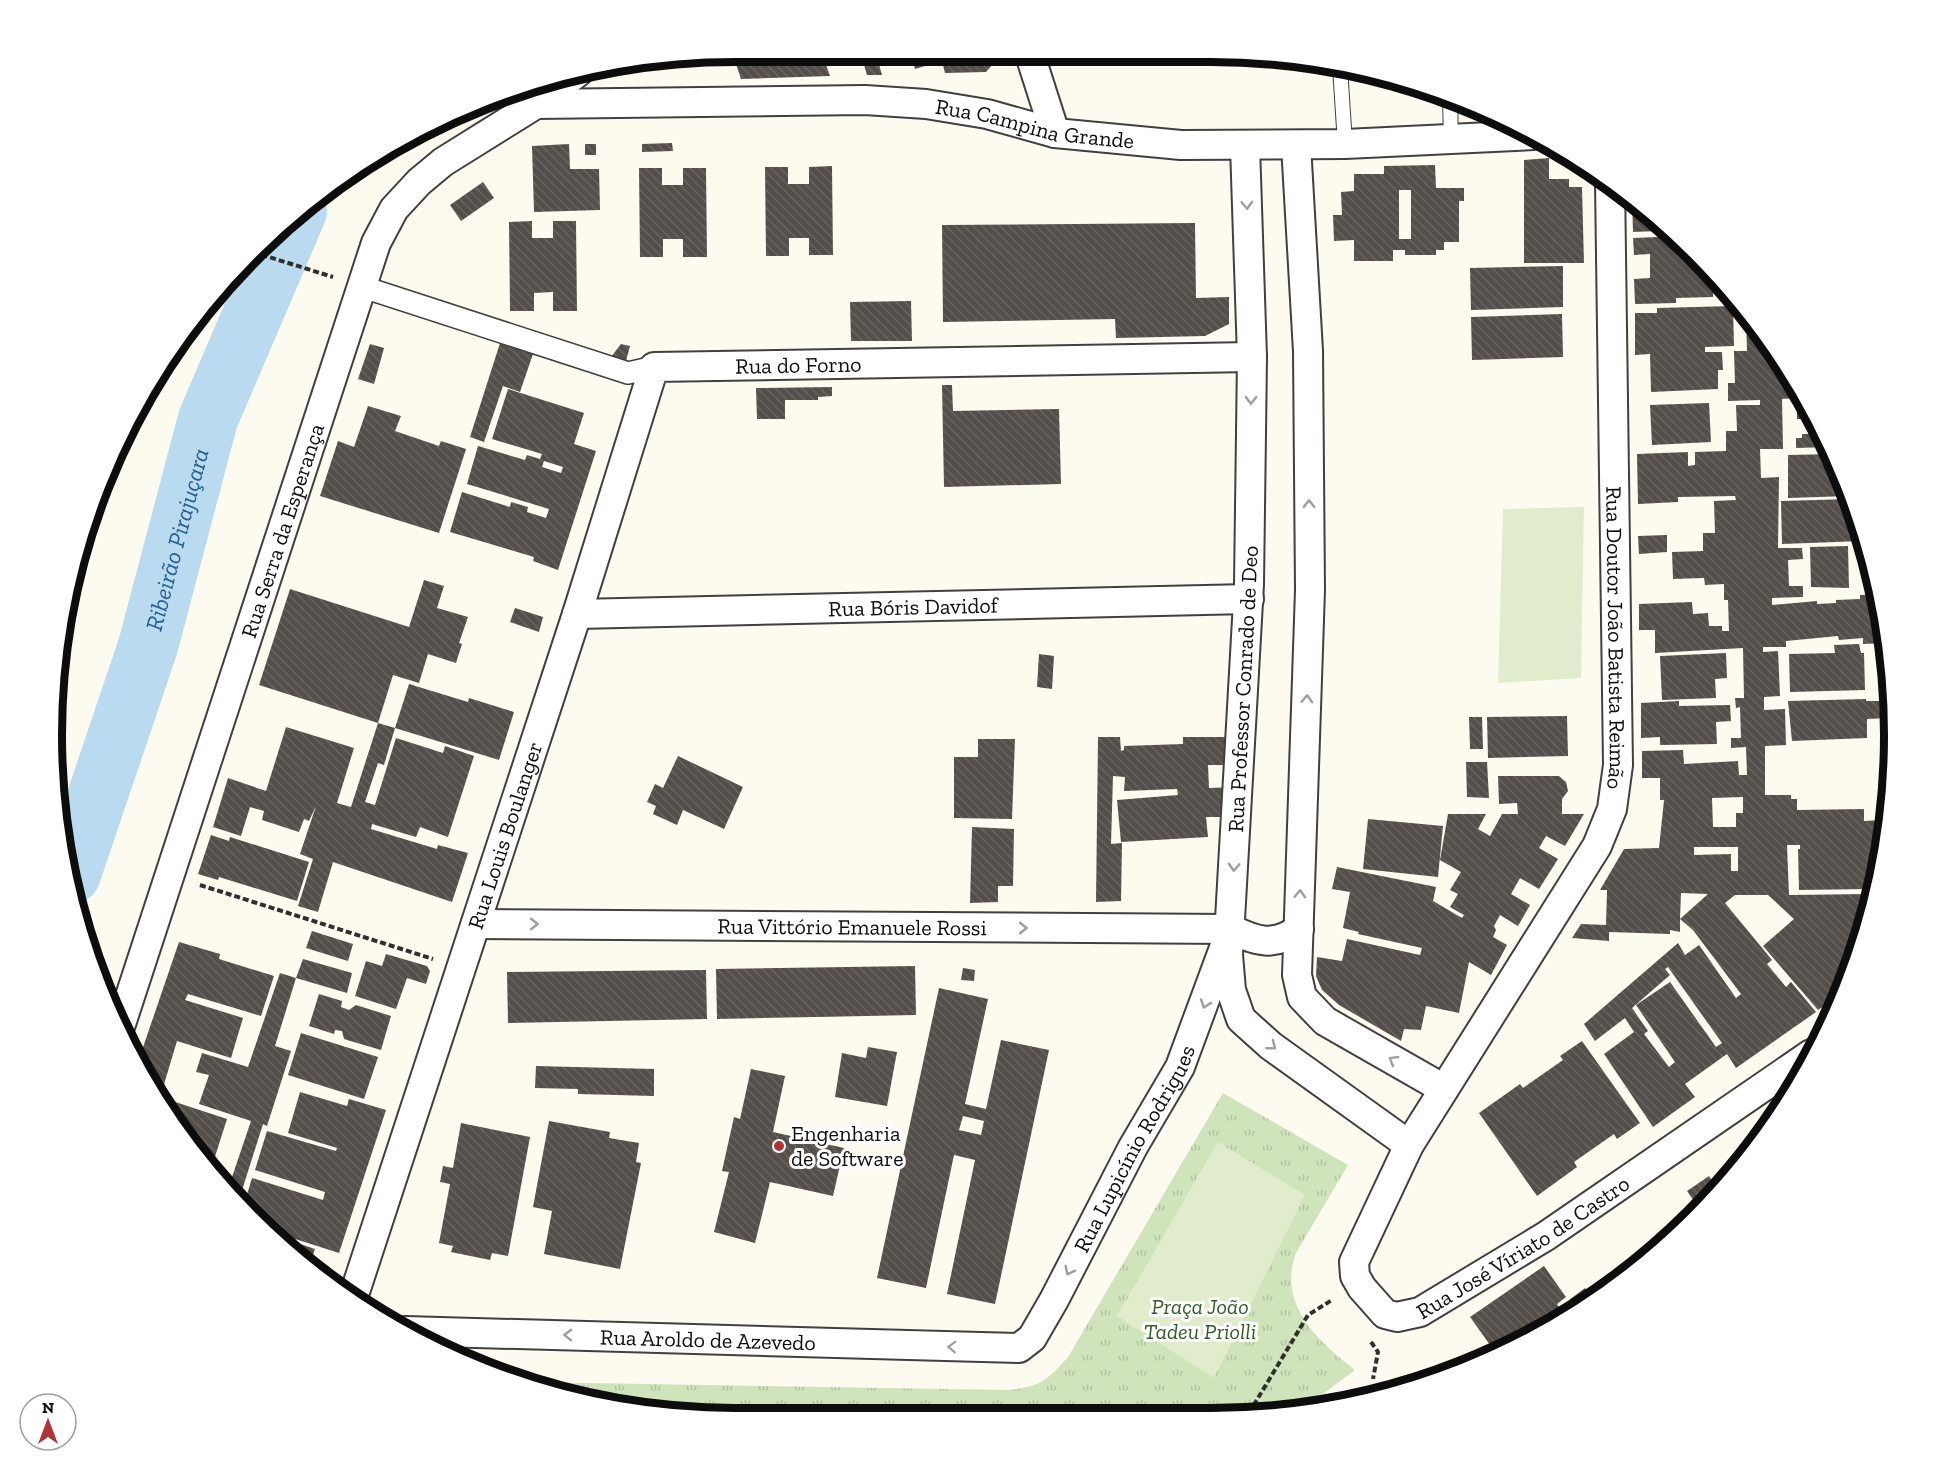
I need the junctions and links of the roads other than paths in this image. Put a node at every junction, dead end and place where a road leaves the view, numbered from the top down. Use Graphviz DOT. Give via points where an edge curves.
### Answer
graph roads {
  1 [pos="1032,62"];
  2 [pos="1340,74"];
  3 [pos="563,84"];
  4 [pos="536,104"];
  5 [pos="1450,106"];
  6 [pos="1055,133"];
  7 [pos="1517,136"];
  8 [pos="1451,139"];
  9 [pos="1345,144"];
  10 [pos="1296,145"];
  11 [pos="1245,146"];
  12 [pos="1610,194"];
  13 [pos="360,286"];
  14 [pos="1252,357"];
  15 [pos="654,367"];
  16 [pos="1249,599"];
  17 [pos="577,614"];
  18 [pos="476,924"];
  19 [pos="1231,929"];
  20 [pos="1299,929"];
  21 [pos="124,1018"];
  22 [pos="1798,1063"];
  23 [pos="1444,1089"];
  24 [pos="1409,1145"];
  25 [pos="355,1291"];
  26 [pos="423,1332"];
  27 [pos="1011,1348"];
  1 -- 6 [label="street"];
  2 -- 9 [label="lane"];
  3 -- 4 [label="street, Rua Serra da Esperança"];
  4 -- 6 [label="street, Rua Campina Grande" via="865,99 977,113"];
  4 -- 13 [label="street, Rua Serra da Esperança" via="443,162 419,182 394,209"];
  5 -- 8 [label="lane"];
  6 -- 11 [label="street, Rua Campina Grande" via="1123,141"];
  7 -- 8 [label="street, Rua Campina Grande"];
  8 -- 9 [label="street, Rua Campina Grande"];
  9 -- 10 [label="street, Rua Campina Grande"];
  10 -- 11 [label="street, Rua Campina Grande"];
  20 -- 10 [label="street, one-way" via="1310,590 1308,351"];
  11 -- 14 [label="street, Rua Professor Conrado de Deo, one-way"];
  12 -- 23 [label="street, Rua Doutor João Batista Reimão" via="1618,765 1612,809 1597,846"];
  13 -- 15 [label="street, Rua do Forno" via="628,373"];
  13 -- 21 [label="street, Rua Serra da Esperança"];
  14 -- 15 [label="street, Rua do Forno"];
  14 -- 16 [label="street, Rua Professor Conrado de Deo, one-way"];
  15 -- 17 [label="street, Rua Louis Boulanger"];
  16 -- 17 [label="street, Rua Bóris Davidof"];
  16 -- 19 [label="street, Rua Professor Conrado de Deo, one-way"];
  17 -- 18 [label="street, Rua Louis Boulanger"];
  18 -- 19 [label="street, Rua Vittório Emanuele Rossi, one-way"];
  18 -- 25 [label="street, Rua Louis Boulanger"];
  19 -- 20 [label="street" via="1271,942 1284,940"];
  19 -- 24 [label="street, Rua Professor Conrado de Deo, one-way" via="1231,990 1241,1019 1271,1046"];
  19 -- 27 [label="street, Rua Lupicínio Rodrigues, one-way" via="1180,1067 1032,1338 1025,1345"];
  23 -- 20 [label="street, one-way" via="1324,1021 1302,997 1297,975"];
  22 -- 24 [label="street, Rua José Víriato de Castro" via="1546,1236 1420,1312 1397,1317 1385,1314 1362,1288 1355,1276 1354,1262"];
  23 -- 24 [label="street, Rua Doutor João Batista Reimão"];
  27 -- 26 [label="street, Rua Aroldo de Azevedo, one-way"];
}
